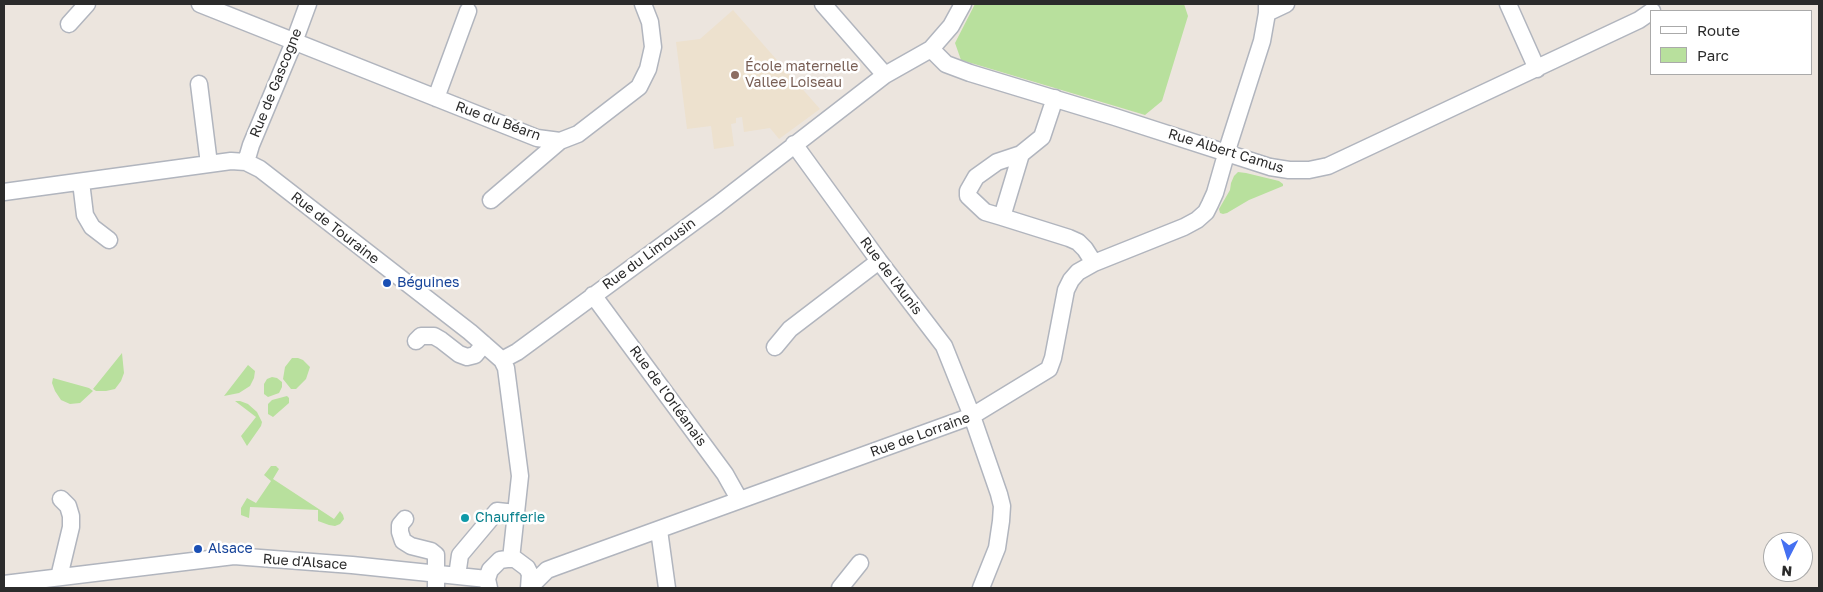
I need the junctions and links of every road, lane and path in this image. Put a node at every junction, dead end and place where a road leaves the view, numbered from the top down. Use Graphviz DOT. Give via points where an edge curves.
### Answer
graph roads {
  1 [pos="87,4"];
  2 [pos="200,4"];
  3 [pos="308,4"];
  4 [pos="643,4"];
  5 [pos="823,4"];
  6 [pos="963,4"];
  7 [pos="1286,4"];
  8 [pos="1508,4"];
  9 [pos="1267,8"];
  10 [pos="468,11"];
  11 [pos="1650,12"];
  12 [pos="69,24"];
  13 [pos="294,42"];
  14 [pos="931,49"];
  15 [pos="1537,69"];
  16 [pos="886,75"];
  17 [pos="199,84"];
  18 [pos="436,98"];
  19 [pos="1055,98"];
  20 [pos="560,141"];
  21 [pos="794,144"];
  22 [pos="1021,154"];
  23 [pos="1226,154"];
  24 [pos="246,162"];
  25 [pos="209,164"];
  26 [pos="81,182"];
  27 [pos="4,192"];
  28 [pos="491,200"];
  29 [pos="1002,217"];
  30 [pos="109,240"];
  31 [pos="879,261"];
  32 [pos="1094,263"];
  33 [pos="593,295"];
  34 [pos="416,341"];
  35 [pos="484,344"];
  36 [pos="775,347"];
  37 [pos="502,360"];
  38 [pos="972,416"];
  39 [pos="61,499"];
  40 [pos="739,499"];
  41 [pos="516,513"];
  42 [pos="405,519"];
  43 [pos="659,530"];
  44 [pos="516,561"];
  45 [pos="860,563"];
  46 [pos="547,570"];
  47 [pos="457,576"];
  48 [pos="59,577"];
  49 [pos="436,581"];
  50 [pos="4,584"];
  51 [pos="488,584"];
  52 [pos="984,587"];
  53 [pos="529,588"];
  54 [pos="667,588"];
  55 [pos="840,588"];
  1 -- 12 [label="street"];
  2 -- 13 [label="street, Rue du Béarn"];
  3 -- 13 [label="street, Rue de Gascogne"];
  4 -- 20 [label="street" via="650,22 653,47 648,69 639,87 578,134"];
  5 -- 16 [label="street"];
  6 -- 14 [label="street, Rue du Limousin" via="951,26"];
  7 -- 9 [label="street"];
  8 -- 15 [label="street"];
  9 -- 23 [label="street, Rue de Lorraine" via="1262,41"];
  10 -- 18 [label="street"];
  11 -- 15 [label="street, Rue Albert Camus"];
  13 -- 18 [label="street, Rue du Béarn"];
  13 -- 24 [label="street, Rue de Gascogne"];
  14 -- 16 [label="street, Rue du Limousin"];
  14 -- 19 [label="street, Rue Albert Camus" via="946,64"];
  15 -- 23 [label="street, Rue Albert Camus" via="1328,166 1289,170"];
  16 -- 21 [label="street, Rue du Limousin"];
  17 -- 25 [label="street"];
  18 -- 20 [label="street, Rue du Béarn" via="537,138"];
  19 -- 22 [label="street" via="1042,137"];
  19 -- 23 [label="street, Rue Albert Camus"];
  20 -- 28 [label="street"];
  21 -- 31 [label="street, Rue de l'Aunis"];
  21 -- 33 [label="street, Rue du Limousin" via="717,205"];
  22 -- 29 [label="street"];
  22 -- 29 [label="street" via="997,162 976,177 968,191 968,196 985,212"];
  23 -- 32 [label="street, Rue de Lorraine" via="1215,193 1206,212 1197,220"];
  24 -- 25 [label="street"];
  24 -- 35 [label="street, Rue de Touraine" via="260,169"];
  25 -- 26 [label="street"];
  26 -- 27 [label="street"];
  26 -- 30 [label="street" via="86,215 92,227"];
  29 -- 32 [label="street" via="1074,240"];
  31 -- 36 [label="street" via="790,329"];
  31 -- 38 [label="street, Rue de l'Aunis" via="944,346"];
  32 -- 38 [label="street, Rue de Lorraine" via="1078,272 1069,285 1048,369"];
  33 -- 37 [label="street, Rue du Limousin"];
  33 -- 40 [label="street, Rue de l'Orléanais" via="725,474"];
  34 -- 35 [label="street" via="421,336 434,336 467,357 475,355"];
  35 -- 37 [label="street, Rue de Touraine"];
  37 -- 41 [label="street" via="507,374 520,476"];
  38 -- 40 [label="street, Rue de Lorraine"];
  38 -- 52 [label="street, Rue de l'Aunis" via="1002,506 996,548"];
  39 -- 48 [label="street" via="71,516"];
  40 -- 43 [label="street, Rue de Lorraine"];
  41 -- 44 [label="street"];
  41 -- 47 [label="street" via="497,511 460,555"];
  42 -- 49 [label="street" via="400,525 403,540 436,555"];
  43 -- 46 [label="street, Rue de Lorraine"];
  43 -- 54 [label="street"];
  44 -- 46 [label="street"];
  44 -- 51 [label="street" via="500,560 494,564"];
  44 -- 53 [label="street" via="530,574"];
  45 -- 55 [label="street"];
  46 -- 53 [label="street, Rue de Lorraine"];
  47 -- 49 [label="street, Rue d'Alsace"];
  47 -- 51 [label="street, Rue d'Alsace"];
  48 -- 49 [label="street, Rue d'Alsace" via="234,556"];
  48 -- 50 [label="street, Rue d'Alsace"];
}
